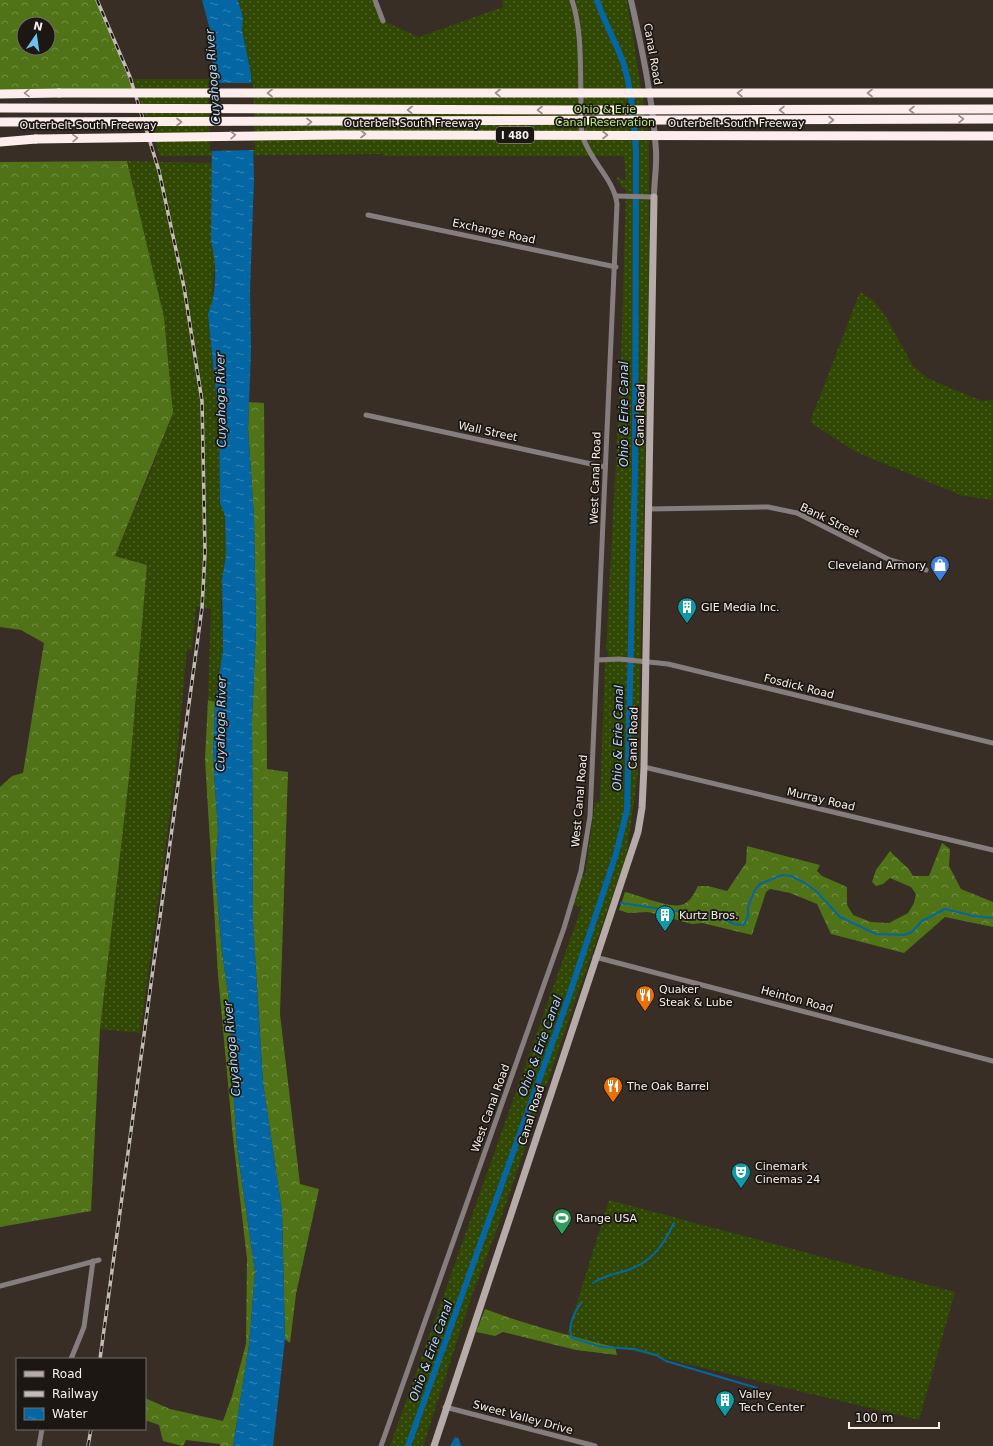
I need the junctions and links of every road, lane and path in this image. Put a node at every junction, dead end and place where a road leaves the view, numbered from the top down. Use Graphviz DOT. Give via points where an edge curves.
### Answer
graph roads {
  1 [pos="375,0"];
  2 [pos="572,0"];
  3 [pos="631,0"];
  4 [pos="383,21"];
  5 [pos="993,93"];
  6 [pos="0,94"];
  7 [pos="0,108"];
  8 [pos="993,109"];
  9 [pos="993,119"];
  10 [pos="0,122"];
  11 [pos="993,136"];
  12 [pos="0,137"];
  13 [pos="36,138"];
  14 [pos="0,142"];
  15 [pos="616,196"];
  16 [pos="654,196"];
  17 [pos="368,215"];
  18 [pos="616,267"];
  19 [pos="366,414"];
  20 [pos="605,468"];
  21 [pos="650,508"];
  22 [pos="926,570"];
  23 [pos="598,660"];
  24 [pos="646,661"];
  25 [pos="993,743"];
  26 [pos="644,767"];
  27 [pos="993,850"];
  28 [pos="595,957"];
  29 [pos="993,1061"];
  30 [pos="99,1260"];
  31 [pos="93,1261"];
  32 [pos="0,1286"];
  33 [pos="72,1358"];
  34 [pos="446,1407"];
  35 [pos="42,1430"];
  36 [pos="39,1446"];
  37 [pos="381,1446"];
  38 [pos="434,1446"];
  39 [pos="595,1446"];
  1 -- 4 [label="street"];
  2 -- 15 [label="street, West Canal Road" via="579,32 583,137"];
  3 -- 16 [label="street, Canal Road" via="652,110 656,152"];
  5 -- 6 [label="highway, one-way, bridge"];
  8 -- 7 [label="highway, one-way, bridge"];
  10 -- 9 [label="highway, one-way, bridge"];
  13 -- 11 [label="highway, Outerbelt South Freeway / I 480, one-way, bridge" via="338,134"];
  12 -- 13 [label="highway, Outerbelt South Freeway / I 480"];
  13 -- 14 [label="highway"];
  15 -- 16 [label="street"];
  15 -- 18 [label="street, West Canal Road"];
  16 -- 21 [label="main road, Canal Road"];
  17 -- 18 [label="street, Exchange Road"];
  18 -- 20 [label="street, West Canal Road"];
  19 -- 20 [label="street, Wall Street"];
  20 -- 23 [label="street, West Canal Road"];
  21 -- 22 [label="street, Bank Street" via="768,507 782,510 797,514 890,560"];
  21 -- 24 [label="main road, Canal Road"];
  23 -- 24 [label="street, Fosdick Road"];
  23 -- 37 [label="street, West Canal Road" via="590,816 577,885"];
  24 -- 25 [label="street, Fosdick Road" via="668,664"];
  24 -- 26 [label="main road, Canal Road"];
  26 -- 27 [label="street, Murray Road"];
  26 -- 28 [label="main road, Canal Road" via="638,832"];
  28 -- 29 [label="street, Heinton Road"];
  28 -- 34 [label="main road, Canal Road"];
  30 -- 31 [label="street"];
  31 -- 32 [label="street"];
  31 -- 33 [label="street" via="84,1328"];
  34 -- 38 [label="main road, Canal Road"];
  34 -- 39 [label="street, Sweet Valley Drive"];
  35 -- 36 [label="street"];
}
